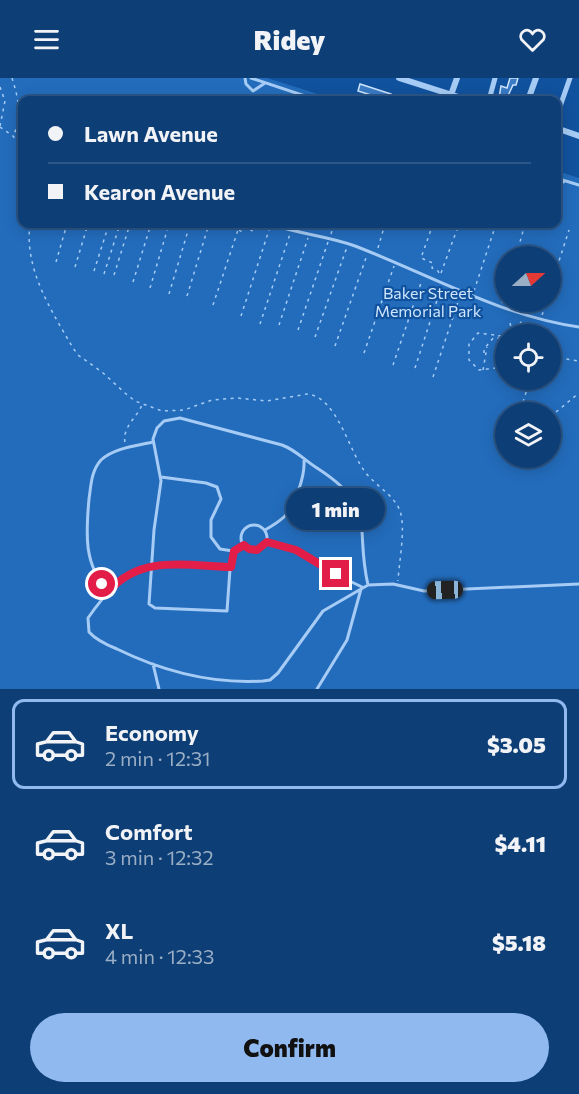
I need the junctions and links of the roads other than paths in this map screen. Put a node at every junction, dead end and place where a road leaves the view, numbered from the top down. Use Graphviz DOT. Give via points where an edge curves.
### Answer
graph roads {
  1 [pos="245,78"];
  2 [pos="251,78"];
  3 [pos="399,78"];
  4 [pos="456,78"];
  5 [pos="495,78"];
  6 [pos="536,78"];
  7 [pos="570,78"];
  8 [pos="415,80"];
  9 [pos="265,83"];
  10 [pos="451,95"];
  11 [pos="305,96"];
  12 [pos="454,96"];
  13 [pos="490,96"];
  14 [pos="529,96"];
  15 [pos="561,104"];
  16 [pos="561,130"];
  17 [pos="579,136"];
  18 [pos="561,180"];
  19 [pos="566,181"];
  20 [pos="561,184"];
  21 [pos="579,185"];
  22 [pos="284,228"];
  23 [pos="579,327"];
  24 [pos="153,442"];
  25 [pos="303,459"];
  26 [pos="161,477"];
  27 [pos="265,530"];
  28 [pos="267,542"];
  29 [pos="244,545"];
  30 [pos="234,551"];
  31 [pos="151,565"];
  32 [pos="231,567"];
  33 [pos="579,584"];
  34 [pos="368,585"];
  35 [pos="362,587"];
  36 [pos="109,591"];
  37 [pos="153,664"];
  38 [pos="159,689"];
  39 [pos="317,689"];
  1 -- 9 [label="lane" via="253,91"];
  2 -- 9 [label="lane"];
  3 -- 8 [label="street"];
  4 -- 10 [label="street"];
  5 -- 13 [label="street"];
  6 -- 14 [label="street"];
  7 -- 15 [label="street"];
  8 -- 10 [label="street"];
  9 -- 11 [label="lane"];
  10 -- 12 [label="street"];
  16 -- 17 [label="street"];
  18 -- 19 [label="lane"];
  19 -- 20 [label="lane"];
  19 -- 21 [label="lane"];
  22 -- 23 [label="lane" via="348,244 501,306"];
  24 -- 25 [label="lane" via="162,423 180,418 282,444"];
  24 -- 26 [label="lane"];
  24 -- 36 [label="lane" via="112,453 94,470 87,545 97,575"];
  25 -- 27 [label="lane" via="303,473 288,512"];
  25 -- 34 [label="lane" via="342,485 355,503 362,523"];
  26 -- 30 [label="lane" via="217,488 221,499 211,520 211,537 220,549"];
  26 -- 31 [label="lane"];
  27 -- 28 [label="lane"];
  27 -- 29 [label="lane" via="248,526 242,535"];
  28 -- 29 [label="lane" via="255,551"];
  28 -- 35 [label="lane" via="296,550"];
  29 -- 30 [label="lane"];
  30 -- 32 [label="lane"];
  31 -- 32 [label="lane"];
  31 -- 32 [label="lane" via="151,606 221,611 228,609"];
  31 -- 36 [label="lane" via="137,570"];
  33 -- 34 [label="lane" via="424,591 382,583"];
  34 -- 35 [label="lane"];
  35 -- 37 [label="lane" via="323,611 270,680 214,679"];
  35 -- 39 [label="lane" via="347,640"];
  36 -- 37 [label="lane" via="88,618 89,632"];
  37 -- 38 [label="lane"];
}
